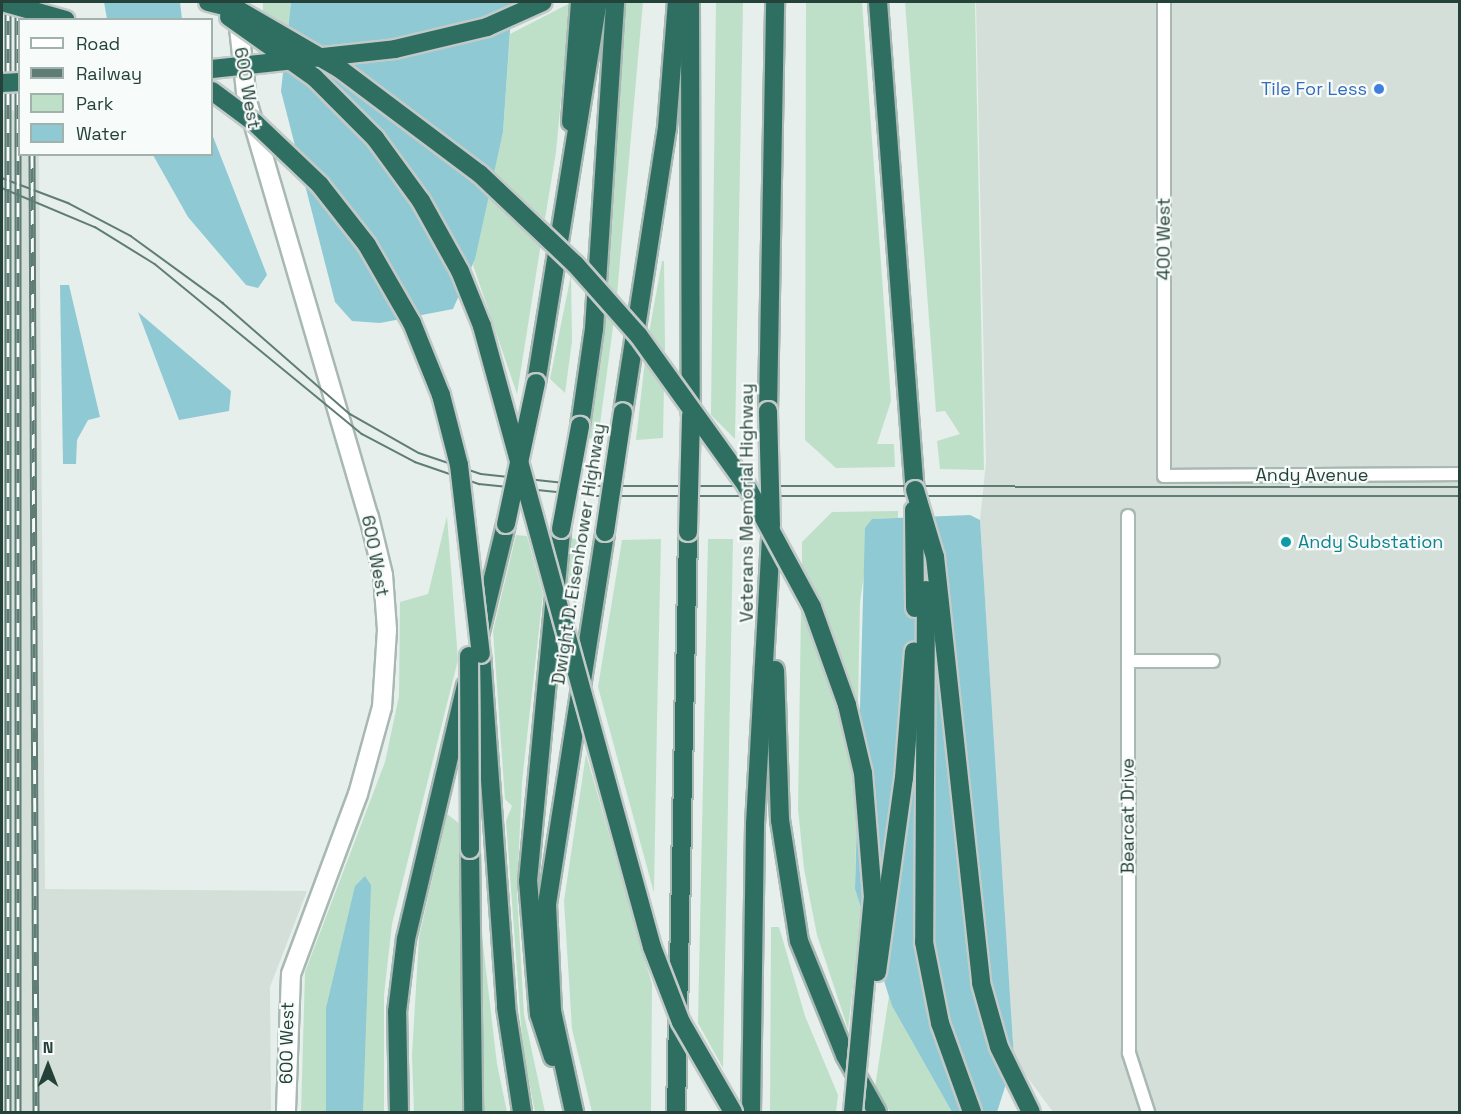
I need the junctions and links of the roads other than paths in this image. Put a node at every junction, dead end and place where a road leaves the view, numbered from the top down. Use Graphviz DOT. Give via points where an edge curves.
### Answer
graph roads {
  1 [pos="2,2"];
  2 [pos="207,2"];
  3 [pos="237,2"];
  4 [pos="543,2"];
  5 [pos="580,2"];
  6 [pos="598,2"];
  7 [pos="615,2"];
  8 [pos="676,2"];
  9 [pos="690,2"];
  10 [pos="774,2"];
  11 [pos="878,2"];
  12 [pos="1164,2"];
  13 [pos="59,18"];
  14 [pos="213,69"];
  15 [pos="2,81"];
  16 [pos="18,81"];
  17 [pos="213,92"];
  18 [pos="567,218"];
  19 [pos="1460,474"];
  20 [pos="1164,476"];
  21 [pos="915,490"];
  22 [pos="1128,516"];
  23 [pos="470,549"];
  24 [pos="771,572"];
  25 [pos="1129,661"];
  26 [pos="1213,661"];
  27 [pos="567,1089"];
  28 [pos="286,1113"];
  29 [pos="399,1113"];
  30 [pos="473,1113"];
  31 [pos="522,1113"];
  32 [pos="574,1113"];
  33 [pos="676,1113"];
  34 [pos="733,1113"];
  35 [pos="751,1113"];
  36 [pos="853,1113"];
  37 [pos="877,1113"];
  38 [pos="972,1113"];
  39 [pos="1031,1113"];
  40 [pos="1148,1113"];
  1 -- 13 [label="highway, bridge"];
  2 -- 34 [label="highway, bridge" via="290,58 356,117 421,201 460,271 482,326 655,956 692,1045"];
  2 -- 36 [label="highway, bridge" via="237,9 340,69 480,174 575,264 639,336 746,485 815,615 847,705 862,773 872,912"];
  3 -- 28 [label="street, 600 West" via="247,101 369,517 383,575 387,630 382,707 358,794 291,974"];
  4 -- 14 [label="highway, bridge" via="487,27 395,49"];
  5 -- 18 [label="highway"];
  6 -- 18 [label="highway"];
  7 -- 27 [label="highway, bridge" via="594,329 561,530 528,881 541,1032"];
  8 -- 27 [label="highway, Dwight D. Eisenhower Highway, bridge" via="667,128 547,904 552,1011"];
  9 -- 33 [label="highway, bridge" via="691,415"];
  10 -- 24 [label="highway, Veterans Memorial Highway, bridge" via="768,411"];
  11 -- 21 [label="highway"];
  12 -- 20 [label="street, 400 West"];
  15 -- 16 [label="highway, bridge"];
  17 -- 23 [label="highway, bridge" via="255,123 320,185 400,299 444,407 459,465"];
  18 -- 29 [label="highway, bridge" via="506,524 410,913 397,1012"];
  19 -- 20 [label="street, Andy Avenue"];
  21 -- 36 [label="highway, bridge" via="914,660 906,767"];
  21 -- 38 [label="highway, bridge" via="926,558 924,942 940,1023"];
  21 -- 39 [label="highway, bridge" via="935,557 981,984 999,1047"];
  22 -- 25 [label="street, Bearcat Drive"];
  23 -- 30 [label="highway, bridge"];
  23 -- 31 [label="highway, bridge" via="508,1030"];
  24 -- 35 [label="highway, Veterans Memorial Highway" via="754,824"];
  24 -- 37 [label="highway" via="780,820 790,902 805,966"];
  25 -- 26 [label="street"];
  25 -- 40 [label="street, Bearcat Drive" via="1129,1053"];
  27 -- 32 [label="highway, Dwight D. Eisenhower Highway"];
}
